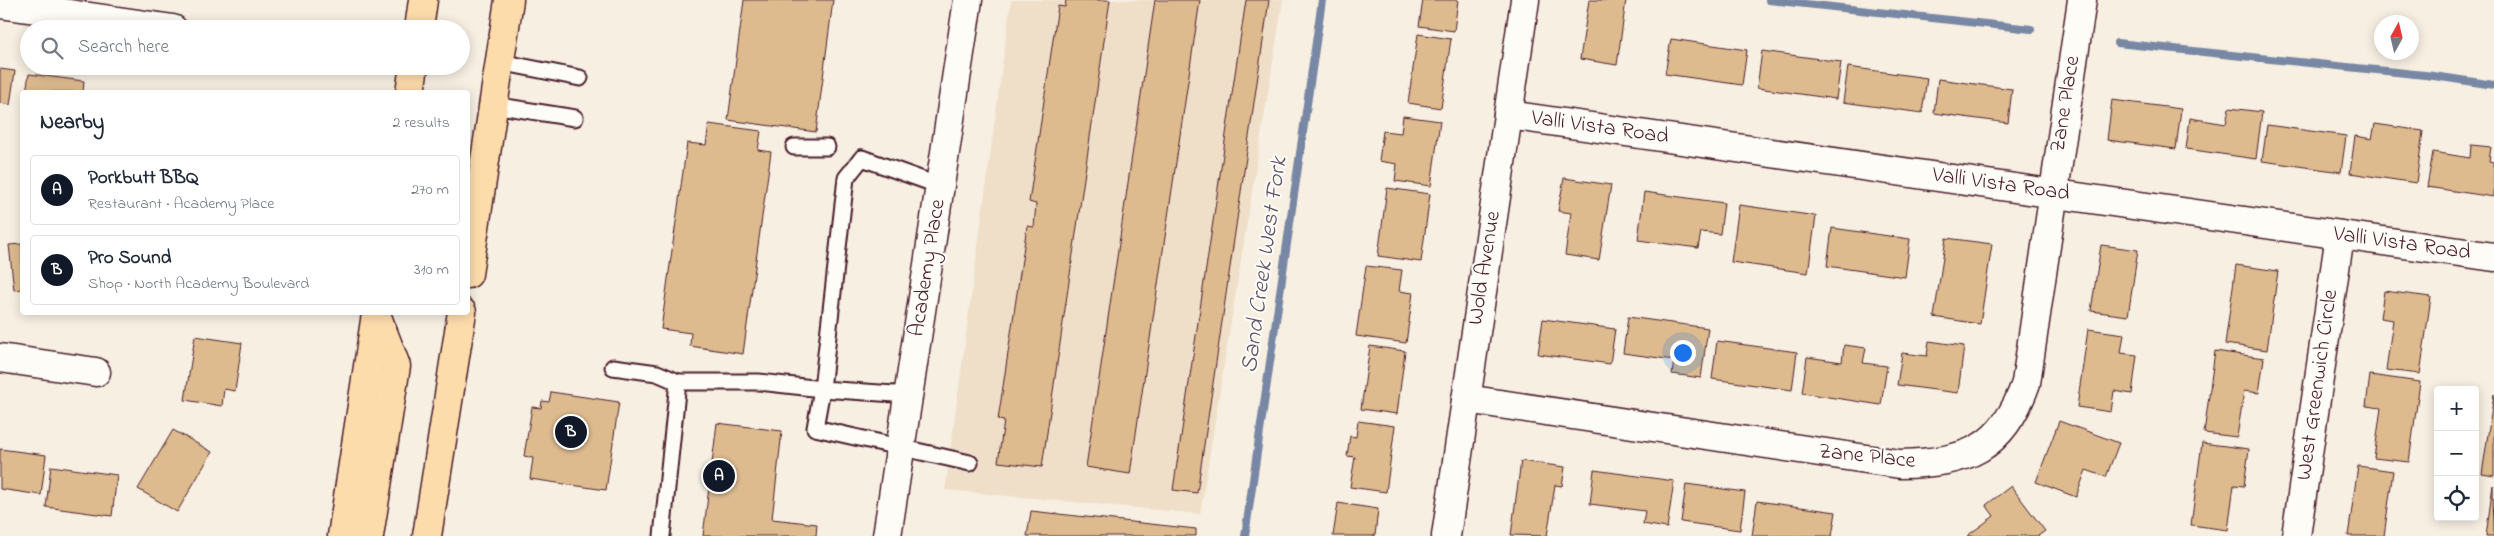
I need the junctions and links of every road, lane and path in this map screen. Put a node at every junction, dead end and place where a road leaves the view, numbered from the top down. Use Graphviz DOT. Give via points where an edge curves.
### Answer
graph roads {
  1 [pos="423,0"];
  2 [pos="509,0"];
  3 [pos="968,0"];
  4 [pos="1525,0"];
  5 [pos="2082,0"];
  6 [pos="0,4"];
  7 [pos="110,20"];
  8 [pos="420,20"];
  9 [pos="500,62"];
  10 [pos="413,75"];
  11 [pos="580,78"];
  12 [pos="410,90"];
  13 [pos="493,105"];
  14 [pos="1508,116"];
  15 [pos="575,118"];
  16 [pos="794,147"];
  17 [pos="828,147"];
  18 [pos="940,186"];
  19 [pos="2052,192"];
  20 [pos="2340,235"];
  21 [pos="2494,257"];
  22 [pos="470,260"];
  23 [pos="376,315"];
  24 [pos="377,315"];
  25 [pos="462,315"];
  26 [pos="0,358"];
  27 [pos="613,368"];
  28 [pos="96,372"];
  29 [pos="678,382"];
  30 [pos="822,389"];
  31 [pos="909,395"];
  32 [pos="1466,399"];
  33 [pos="901,446"];
  34 [pos="970,463"];
  35 [pos="342,536"];
  36 [pos="369,536"];
  37 [pos="427,536"];
  38 [pos="662,536"];
  39 [pos="887,536"];
  40 [pos="1446,536"];
  41 [pos="2296,536"];
  1 -- 8 [label="highway"];
  2 -- 9 [label="highway"];
  3 -- 18 [label="street, Academy Place"];
  4 -- 14 [label="street, Wold Avenue"];
  5 -- 19 [label="street, Zane Place"];
  6 -- 7 [label="street"];
  9 -- 11 [label="lane"];
  9 -- 13 [label="highway"];
  10 -- 12 [label="highway"];
  13 -- 15 [label="lane"];
  13 -- 22 [label="highway"];
  14 -- 19 [label="street, Valli Vista Road"];
  14 -- 32 [label="street, Wold Avenue"];
  16 -- 17 [label="lane"];
  18 -- 30 [label="lane" via="862,158 846,178"];
  18 -- 31 [label="street, Academy Place"];
  19 -- 20 [label="street, Valli Vista Road"];
  19 -- 32 [label="street, Zane Place" via="2026,383 2018,407 2006,427 1987,444 1959,457 1930,464 1900,464"];
  20 -- 21 [label="street, Valli Vista Road"];
  20 -- 41 [label="street, West Greenwich Circle"];
  23 -- 35 [label="highway"];
  24 -- 36 [label="highway" via="396,366"];
  25 -- 37 [label="highway"];
  26 -- 28 [label="street"];
  27 -- 29 [label="lane" via="657,373"];
  29 -- 30 [label="lane" via="759,382"];
  29 -- 38 [label="lane"];
  30 -- 31 [label="lane"];
  30 -- 33 [label="lane" via="815,428"];
  31 -- 33 [label="street, Academy Place"];
  32 -- 40 [label="street, Wold Avenue"];
  33 -- 34 [label="lane"];
  33 -- 39 [label="street, Academy Place"];
}
